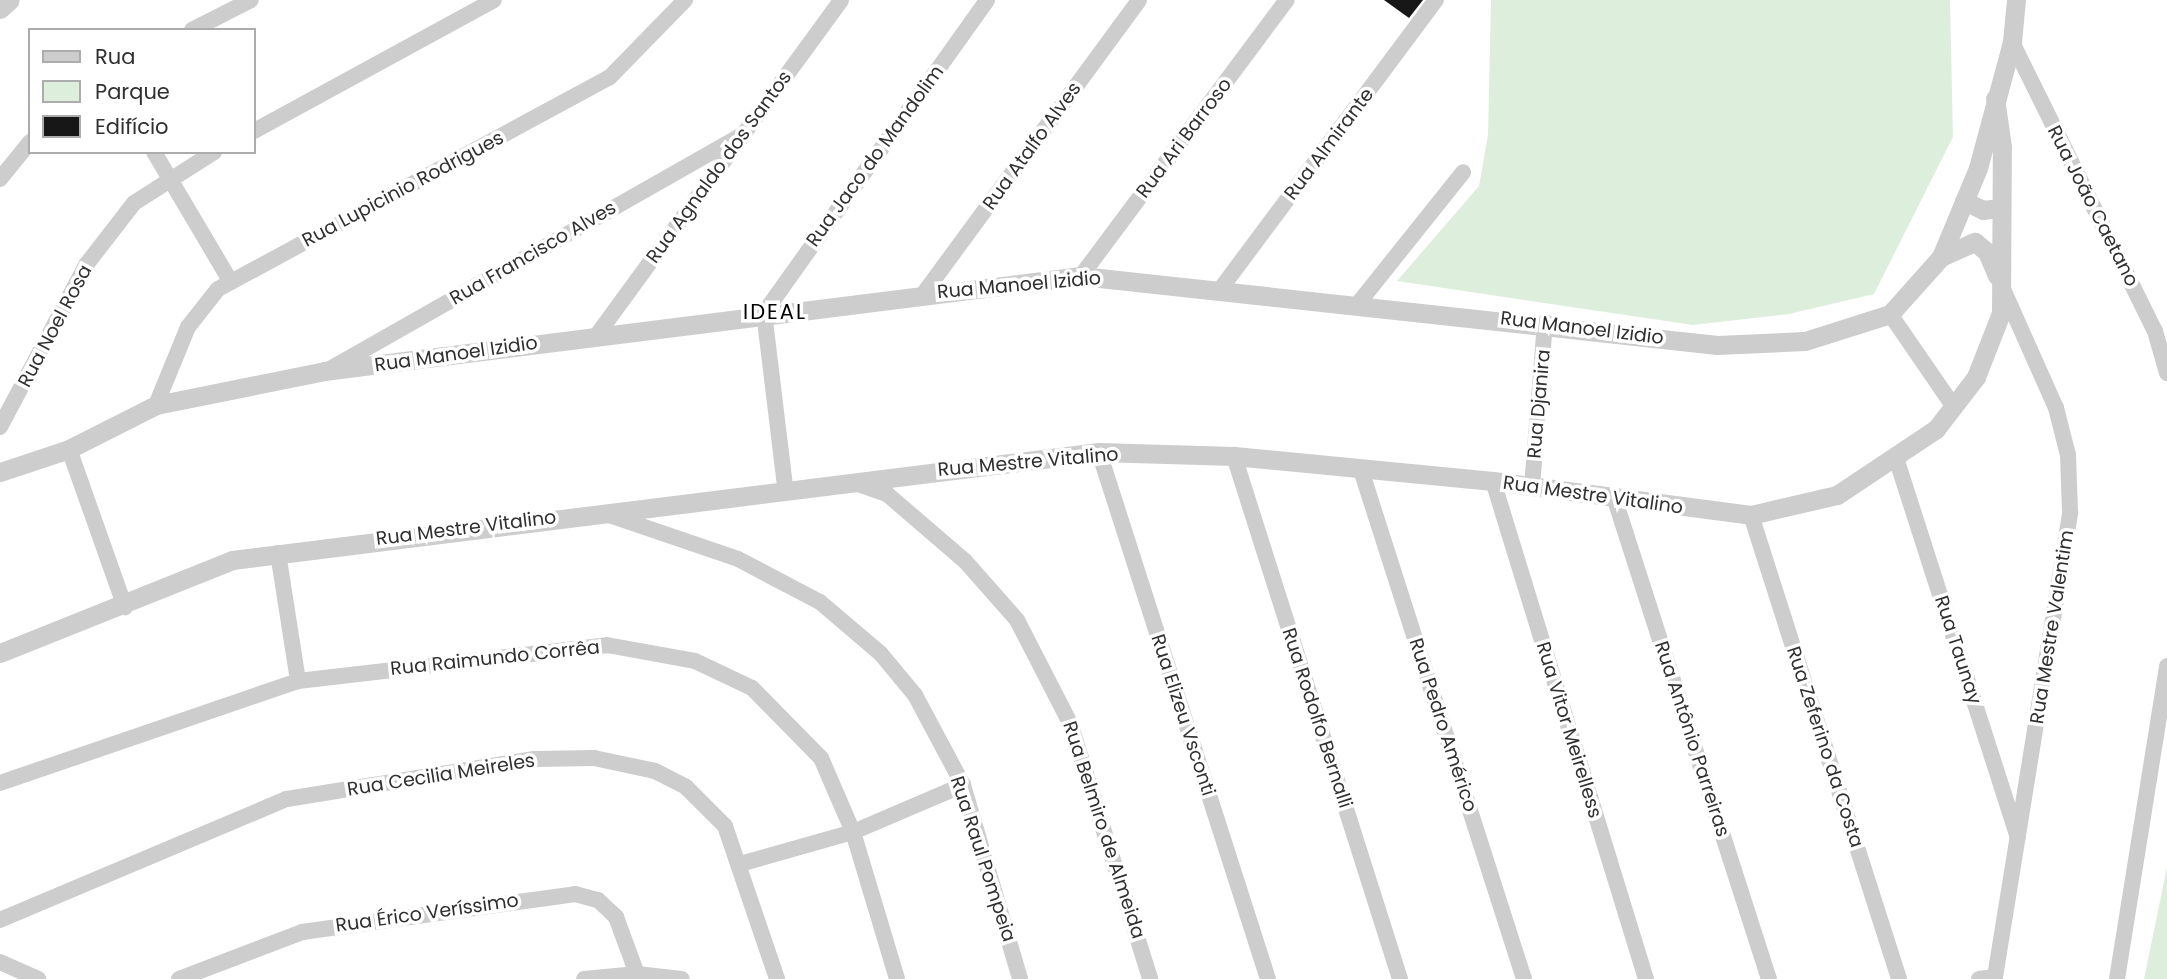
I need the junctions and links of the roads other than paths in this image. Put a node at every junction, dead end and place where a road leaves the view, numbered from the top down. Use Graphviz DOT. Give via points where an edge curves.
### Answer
graph roads {
  1 [pos="10,0"];
  2 [pos="251,0"];
  3 [pos="494,0"];
  4 [pos="685,0"];
  5 [pos="841,0"];
  6 [pos="987,0"];
  7 [pos="1139,0"];
  8 [pos="1287,0"];
  9 [pos="1436,0"];
  10 [pos="2016,0"];
  11 [pos="0,9"];
  12 [pos="196,28"];
  13 [pos="2012,42"];
  14 [pos="1995,98"];
  15 [pos="256,130"];
  16 [pos="742,135"];
  17 [pos="28,144"];
  18 [pos="155,154"];
  19 [pos="210,154"];
  20 [pos="1463,172"];
  21 [pos="169,177"];
  22 [pos="0,179"];
  23 [pos="1964,201"];
  24 [pos="2000,208"];
  25 [pos="1941,257"];
  26 [pos="1081,276"];
  27 [pos="230,282"];
  28 [pos="1222,287"];
  29 [pos="2002,287"];
  30 [pos="924,293"];
  31 [pos="1357,305"];
  32 [pos="764,313"];
  33 [pos="1890,314"];
  34 [pos="1545,322"];
  35 [pos="597,335"];
  36 [pos="324,372"];
  37 [pos="2167,373"];
  38 [pos="156,405"];
  39 [pos="1954,407"];
  40 [pos="0,427"];
  41 [pos="69,449"];
  42 [pos="1099,452"];
  43 [pos="1234,456"];
  44 [pos="1897,461"];
  45 [pos="1362,470"];
  46 [pos="0,472"];
  47 [pos="849,481"];
  48 [pos="1493,481"];
  49 [pos="785,486"];
  50 [pos="1532,487"];
  51 [pos="1615,500"];
  52 [pos="604,513"];
  53 [pos="1751,515"];
  54 [pos="278,553"];
  55 [pos="125,607"];
  56 [pos="0,653"];
  57 [pos="2167,666"];
  58 [pos="298,681"];
  59 [pos="0,783"];
  60 [pos="963,785"];
  61 [pos="853,832"];
  62 [pos="2019,839"];
  63 [pos="740,864"];
  64 [pos="0,920"];
  65 [pos="0,962"];
  66 [pos="637,974"];
  67 [pos="1987,978"];
  68 [pos="38,979"];
  69 [pos="179,979"];
  70 [pos="584,979"];
  71 [pos="682,979"];
  72 [pos="777,979"];
  73 [pos="897,979"];
  74 [pos="1020,979"];
  75 [pos="1150,979"];
  76 [pos="1268,979"];
  77 [pos="1401,979"];
  78 [pos="1524,979"];
  79 [pos="1646,979"];
  80 [pos="1769,979"];
  81 [pos="1899,979"];
  82 [pos="2117,979"];
  1 -- 11 [label="street"];
  2 -- 12 [label="street"];
  3 -- 15 [label="street"];
  4 -- 27 [label="street, Rua Lupicinio Rodrigues" via="609,78"];
  5 -- 16 [label="street, Rua Agnaldo dos Santos"];
  6 -- 32 [label="street, Rua Jaco do Mandolim"];
  7 -- 30 [label="street, Rua Atalfo Alves"];
  8 -- 26 [label="street, Rua Ari Barroso"];
  9 -- 28 [label="street, Rua Almirante"];
  10 -- 13 [label="street"];
  13 -- 14 [label="street"];
  13 -- 37 [label="street, Rua João Caetano" via="2155,331"];
  14 -- 23 [label="street"];
  14 -- 24 [label="street"];
  16 -- 35 [label="street, Rua Agnaldo dos Santos"];
  16 -- 36 [label="street, Rua Francisco Alves"];
  17 -- 22 [label="street"];
  18 -- 21 [label="street"];
  19 -- 21 [label="street, Rua Noel Rosa"];
  20 -- 31 [label="street"];
  21 -- 27 [label="street"];
  21 -- 40 [label="street, Rua Noel Rosa" via="134,203 86,265"];
  23 -- 24 [label="street" via="1983,210"];
  23 -- 25 [label="street"];
  24 -- 29 [label="street"];
  25 -- 29 [label="street" via="1975,242 1987,252"];
  25 -- 33 [label="street"];
  26 -- 28 [label="street, Rua Manoel Izidio"];
  26 -- 30 [label="street, Rua Manoel Izidio"];
  27 -- 38 [label="street, Rua Lupicinio Rodrigues" via="188,327"];
  28 -- 31 [label="street, Rua Manoel Izidio"];
  29 -- 39 [label="street, Rua Mestre Vitalino" via="2001,313 1976,377"];
  29 -- 62 [label="street, Rua Mestre Valentim" via="2056,408 2068,455 2067,539"];
  30 -- 32 [label="street, Rua Manoel Izidio"];
  31 -- 34 [label="street, Rua Manoel Izidio"];
  32 -- 35 [label="street, Rua Manoel Izidio"];
  32 -- 49 [label="street"];
  33 -- 34 [label="street, Rua Manoel Izidio" via="1805,341 1717,345"];
  33 -- 39 [label="street"];
  34 -- 50 [label="street, Rua Djanira"];
  35 -- 36 [label="street, Rua Manoel Izidio"];
  36 -- 38 [label="street, Rua Manoel Izidio"];
  38 -- 41 [label="street, Rua Manoel Izidio"];
  39 -- 44 [label="street, Rua Mestre Vitalino"];
  41 -- 46 [label="street, Rua Manoel Izidio"];
  41 -- 55 [label="street"];
  42 -- 43 [label="street, Rua Mestre Vitalino"];
  42 -- 47 [label="street, Rua Mestre Vitalino"];
  42 -- 76 [label="street, Rua Elizeu Vsconti"];
  43 -- 45 [label="street, Rua Mestre Vitalino"];
  43 -- 77 [label="street, Rua Rodolfo Bernalli"];
  44 -- 53 [label="street, Rua Mestre Vitalino" via="1837,495"];
  44 -- 62 [label="street, Rua Taunay"];
  45 -- 48 [label="street, Rua Mestre Vitalino"];
  45 -- 78 [label="street, Rua Pedro Américo"];
  47 -- 49 [label="street, Rua Mestre Vitalino"];
  47 -- 75 [label="street, Rua Belmiro de Almeida" via="887,494 965,561 1017,620 1070,723"];
  48 -- 50 [label="street, Rua Mestre Vitalino"];
  48 -- 79 [label="street, Rua Vitor Meirelless"];
  49 -- 52 [label="street, Rua Mestre Vitalino"];
  50 -- 51 [label="street, Rua Mestre Vitalino"];
  51 -- 53 [label="street, Rua Mestre Vitalino"];
  51 -- 80 [label="street, Rua Antônio Parreiras"];
  52 -- 54 [label="street, Rua Mestre Vitalino"];
  52 -- 60 [label="street, Rua Raul Pompeia" via="737,559 820,602 881,654 915,695"];
  53 -- 81 [label="street, Rua Zeferino da Costa"];
  54 -- 55 [label="street, Rua Mestre Vitalino" via="232,560"];
  54 -- 58 [label="street"];
  55 -- 56 [label="street, Rua Mestre Vitalino"];
  57 -- 82 [label="street"];
  58 -- 59 [label="street, Rua Raimundo Corrêa"];
  58 -- 61 [label="street, Rua Raimundo Corrêa" via="607,645 695,661 752,688 794,728 837,788"];
  60 -- 61 [label="street"];
  60 -- 74 [label="street, Rua Raul Pompeia"];
  61 -- 63 [label="street"];
  61 -- 73 [label="street, Rua Raimundo Corrêa"];
  62 -- 67 [label="street, Rua Mestre Valentim"];
  63 -- 64 [label="street, Rua Cecilia Meireles" via="725,826 676,782 594,758 535,760 287,799"];
  63 -- 72 [label="street, Rua Cecilia Meireles"];
  65 -- 68 [label="street"];
  66 -- 69 [label="street, Rua Érico Veríssimo" via="616,917 598,900 575,894 302,932"];
  66 -- 70 [label="street"];
  66 -- 71 [label="street"];
}
